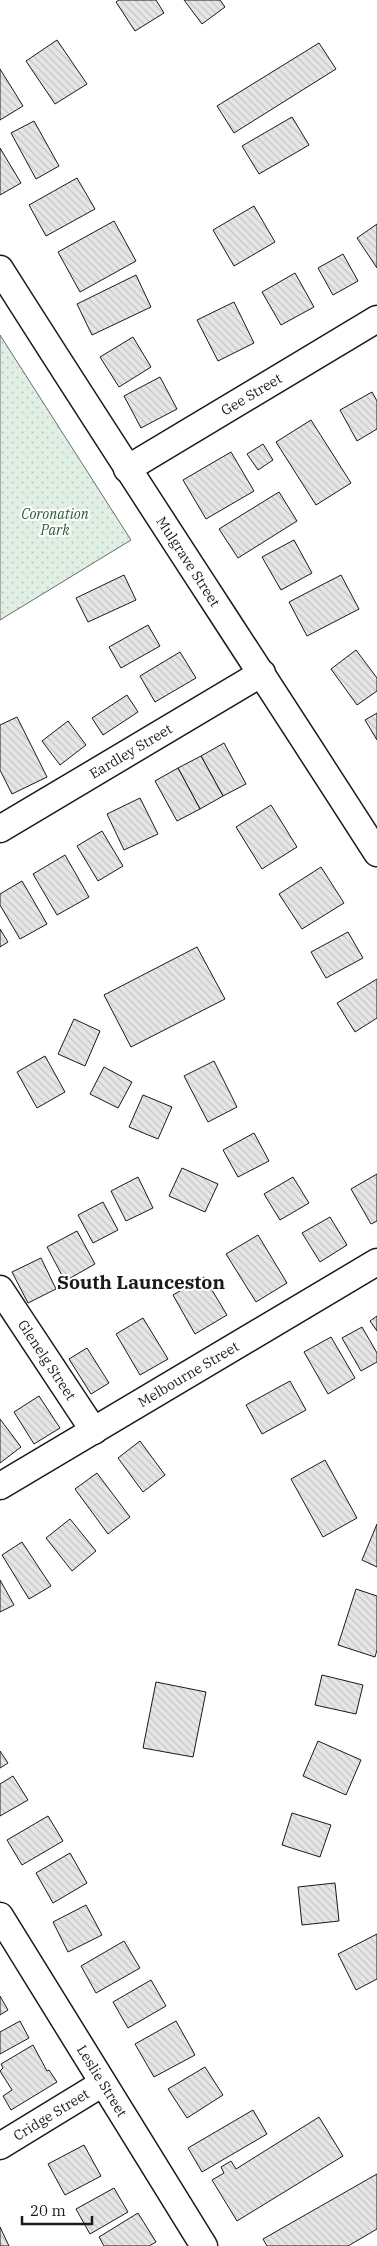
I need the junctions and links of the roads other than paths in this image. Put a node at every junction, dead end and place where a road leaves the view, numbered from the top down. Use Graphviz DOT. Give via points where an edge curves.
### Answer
graph roads {
  1 [pos="0,269"];
  2 [pos="377,319"];
  3 [pos="127,469"];
  4 [pos="262,673"];
  5 [pos="0,829"];
  6 [pos="377,853"];
  7 [pos="377,1262"];
  8 [pos="0,1289"];
  9 [pos="94,1431"];
  10 [pos="0,1486"];
  11 [pos="0,1916"];
  12 [pos="103,2083"];
  13 [pos="0,2146"];
  14 [pos="204,2246"];
  1 -- 3 [label="street, Mulgrave Street"];
  2 -- 3 [label="street, Gee Street"];
  3 -- 4 [label="street, Mulgrave Street"];
  4 -- 5 [label="street, Eardley Street"];
  4 -- 6 [label="street, Mulgrave Street"];
  7 -- 9 [label="street, Melbourne Street"];
  8 -- 9 [label="street, Glenelg Street"];
  9 -- 10 [label="street, Melbourne Street"];
  11 -- 12 [label="street, Leslie Street"];
  12 -- 13 [label="street, Cridge Street"];
  12 -- 14 [label="street, Leslie Street"];
}
